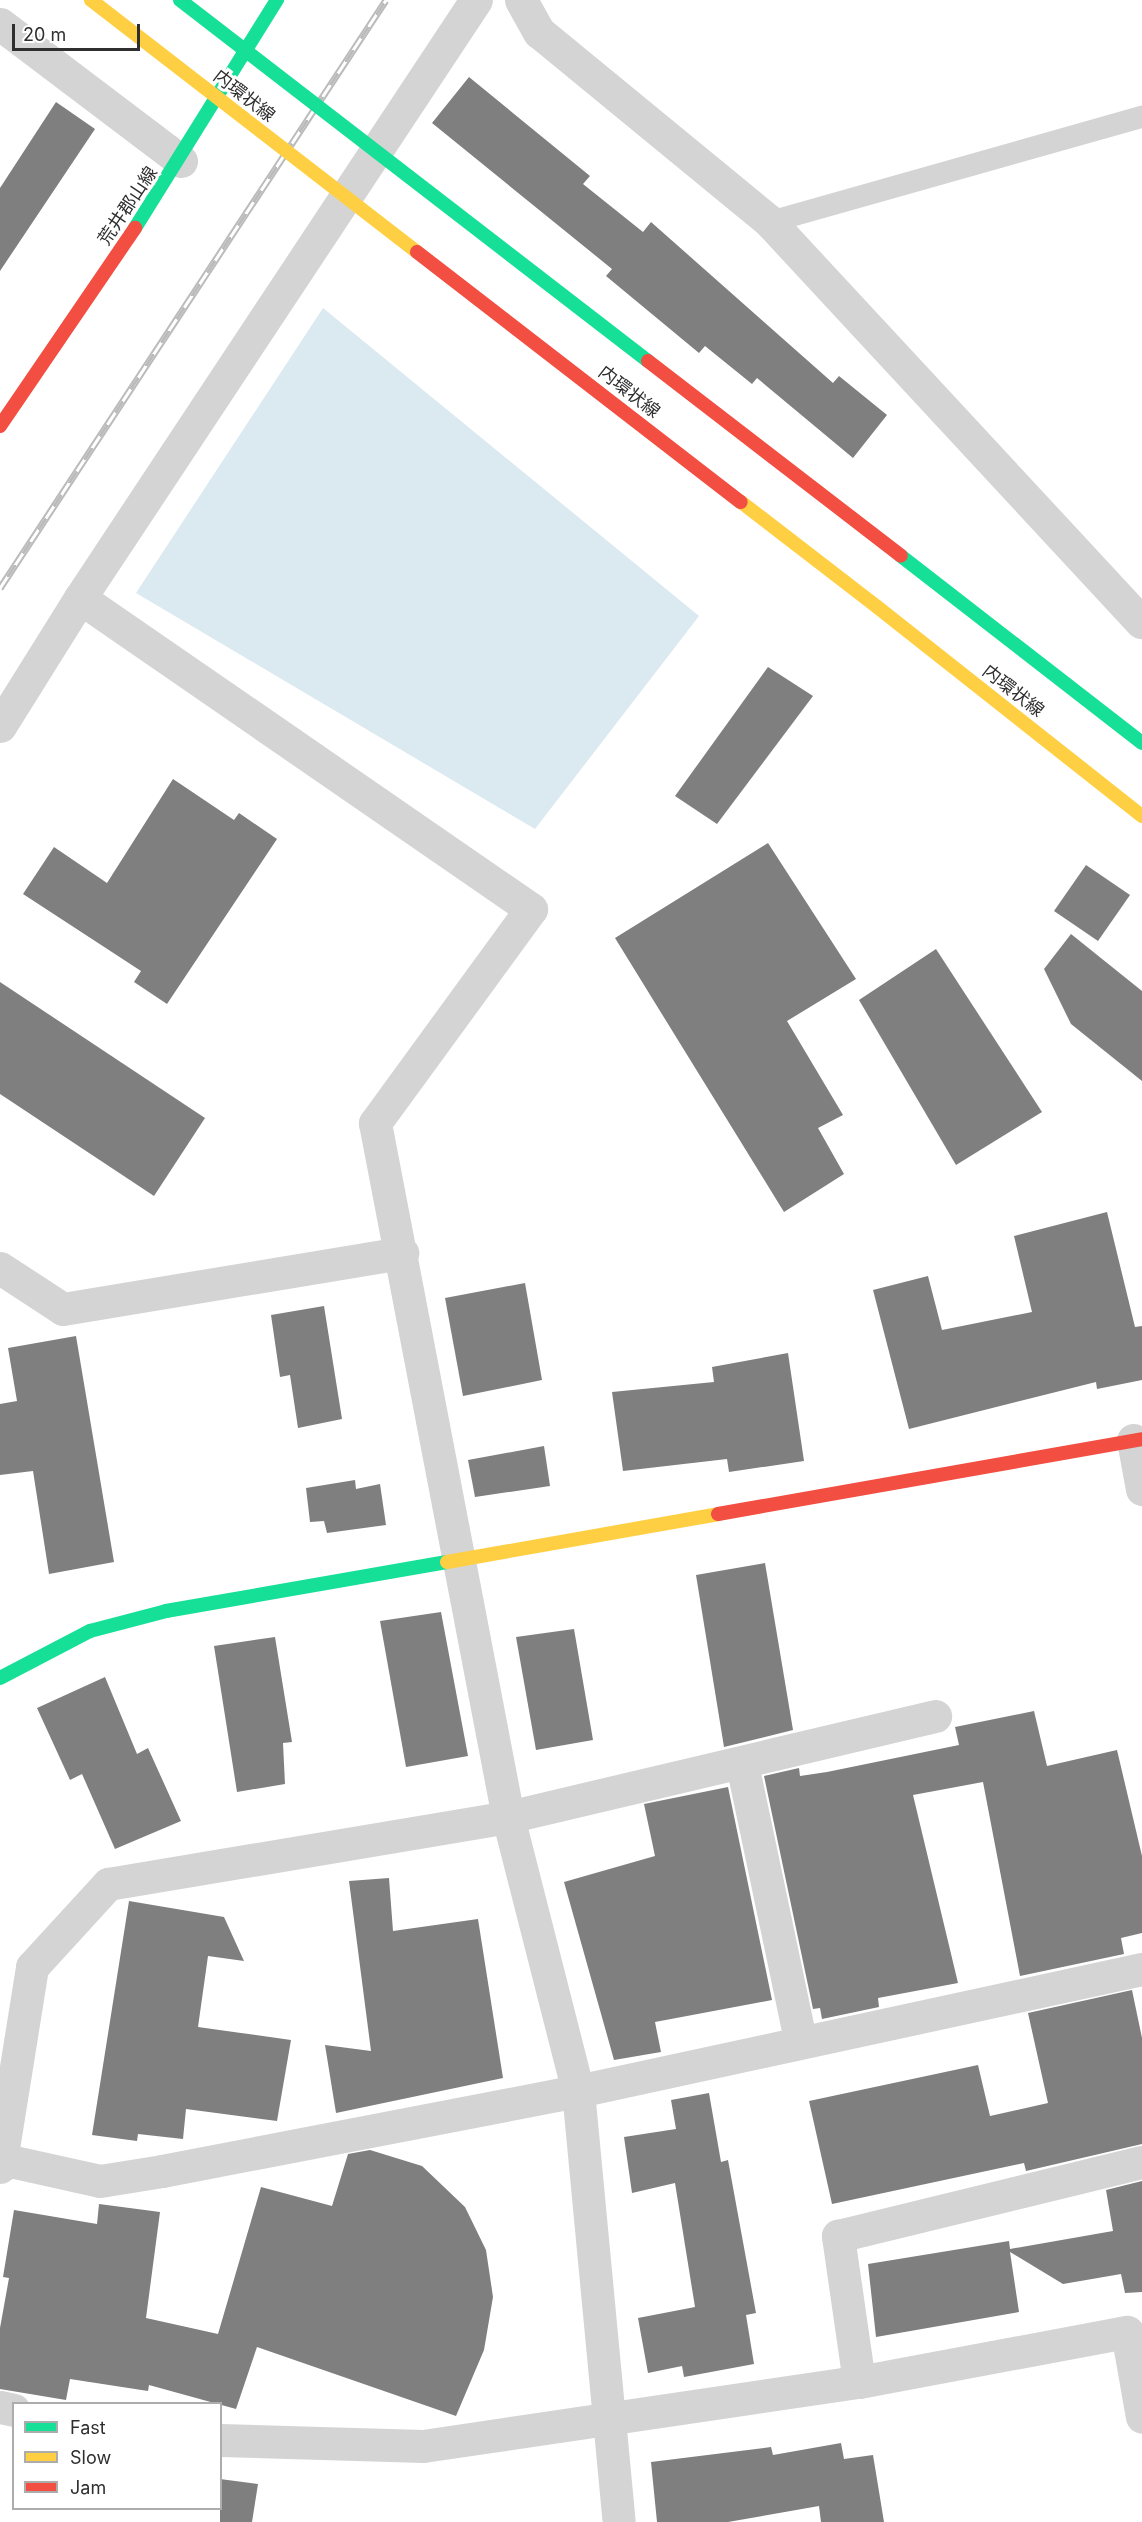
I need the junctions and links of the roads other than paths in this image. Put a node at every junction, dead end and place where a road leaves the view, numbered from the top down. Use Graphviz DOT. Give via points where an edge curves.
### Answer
graph roads {
  1 [pos="91,0"];
  2 [pos="180,0"];
  3 [pos="278,0"];
  4 [pos="476,0"];
  5 [pos="521,0"];
  6 [pos="0,24"];
  7 [pos="1142,117"];
  8 [pos="181,161"];
  9 [pos="770,222"];
  10 [pos="0,426"];
  11 [pos="80,598"];
  12 [pos="1141,622"];
  13 [pos="0,726"];
  14 [pos="1142,743"];
  15 [pos="1142,816"];
  16 [pos="402,1252"];
  17 [pos="0,1268"];
  18 [pos="1138,1439"];
  19 [pos="1142,1489"];
  20 [pos="461,1559"];
  21 [pos="0,1678"];
  22 [pos="935,1716"];
  23 [pos="742,1764"];
  24 [pos="508,1817"];
  25 [pos="1142,1969"];
  26 [pos="800,2040"];
  27 [pos="578,2091"];
  28 [pos="1142,2162"];
  29 [pos="1,2163"];
  30 [pos="859,2382"];
  31 [pos="610,2417"];
  32 [pos="1142,2417"];
  33 [pos="222,2440"];
  34 [pos="620,2522"];
  1 -- 15 [label="street, 内環状線, bridge"];
  2 -- 14 [label="street, 内環状線, bridge"];
  3 -- 8 [label="street, 荒井郡山線"];
  4 -- 11 [label="street"];
  5 -- 9 [label="street" via="539,32"];
  6 -- 8 [label="street"];
  7 -- 9 [label="lane"];
  8 -- 10 [label="street, 荒井郡山線"];
  9 -- 12 [label="street"];
  11 -- 13 [label="street"];
  11 -- 16 [label="street" via="531,909 375,1123"];
  16 -- 17 [label="street" via="63,1309"];
  16 -- 20 [label="street"];
  18 -- 19 [label="street"];
  18 -- 20 [label="street"];
  20 -- 21 [label="street" via="166,1611 90,1631"];
  20 -- 24 [label="street"];
  22 -- 23 [label="street"];
  23 -- 24 [label="street"];
  23 -- 26 [label="street"];
  24 -- 27 [label="street"];
  24 -- 29 [label="street" via="108,1884 32,1967"];
  25 -- 26 [label="street"];
  26 -- 27 [label="street"];
  27 -- 29 [label="street" via="100,2181"];
  27 -- 31 [label="street"];
  28 -- 30 [label="street" via="838,2236"];
  30 -- 31 [label="street"];
  30 -- 32 [label="street" via="1127,2332"];
  31 -- 33 [label="street" via="423,2446"];
  31 -- 34 [label="street"];
}
